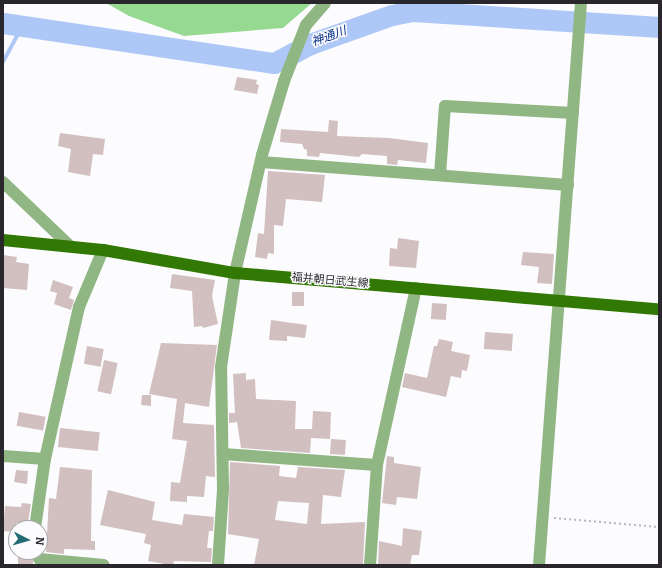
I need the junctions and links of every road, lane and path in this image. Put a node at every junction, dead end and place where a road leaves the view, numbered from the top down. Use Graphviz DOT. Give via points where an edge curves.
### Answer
graph roads {
  1 [pos="325,3"];
  2 [pos="581,4"];
  3 [pos="573,113"];
  4 [pos="261,162"];
  5 [pos="440,175"];
  6 [pos="3,182"];
  7 [pos="568,185"];
  8 [pos="3,240"];
  9 [pos="70,246"];
  10 [pos="103,250"];
  11 [pos="235,273"];
  12 [pos="416,288"];
  13 [pos="560,301"];
  14 [pos="659,309"];
  15 [pos="223,454"];
  16 [pos="3,456"];
  17 [pos="44,459"];
  18 [pos="377,465"];
  19 [pos="543,518"];
  20 [pos="36,520"];
  21 [pos="659,527"];
  22 [pos="48,560"];
  23 [pos="104,565"];
  24 [pos="218,565"];
  25 [pos="370,565"];
  26 [pos="539,565"];
  1 -- 4 [label="street" via="306,25 284,82"];
  2 -- 3 [label="street"];
  3 -- 5 [label="street" via="445,106"];
  3 -- 7 [label="street"];
  4 -- 5 [label="street"];
  4 -- 11 [label="street"];
  5 -- 7 [label="street"];
  6 -- 9 [label="street"];
  7 -- 13 [label="street"];
  8 -- 9 [label="main road, 福井朝日武生線"];
  9 -- 10 [label="main road, 福井朝日武生線"];
  10 -- 11 [label="main road, 福井朝日武生線"];
  10 -- 17 [label="street" via="79,307"];
  11 -- 12 [label="main road, 福井朝日武生線"];
  11 -- 15 [label="street" via="221,367"];
  12 -- 13 [label="main road, 福井朝日武生線"];
  12 -- 18 [label="street"];
  13 -- 14 [label="main road, 福井朝日武生線"];
  13 -- 19 [label="street"];
  15 -- 18 [label="street"];
  15 -- 24 [label="street"];
  16 -- 17 [label="street"];
  17 -- 20 [label="street"];
  18 -- 25 [label="street"];
  19 -- 21 [label="path"];
  19 -- 26 [label="street"];
  22 -- 23 [label="street"];
}
